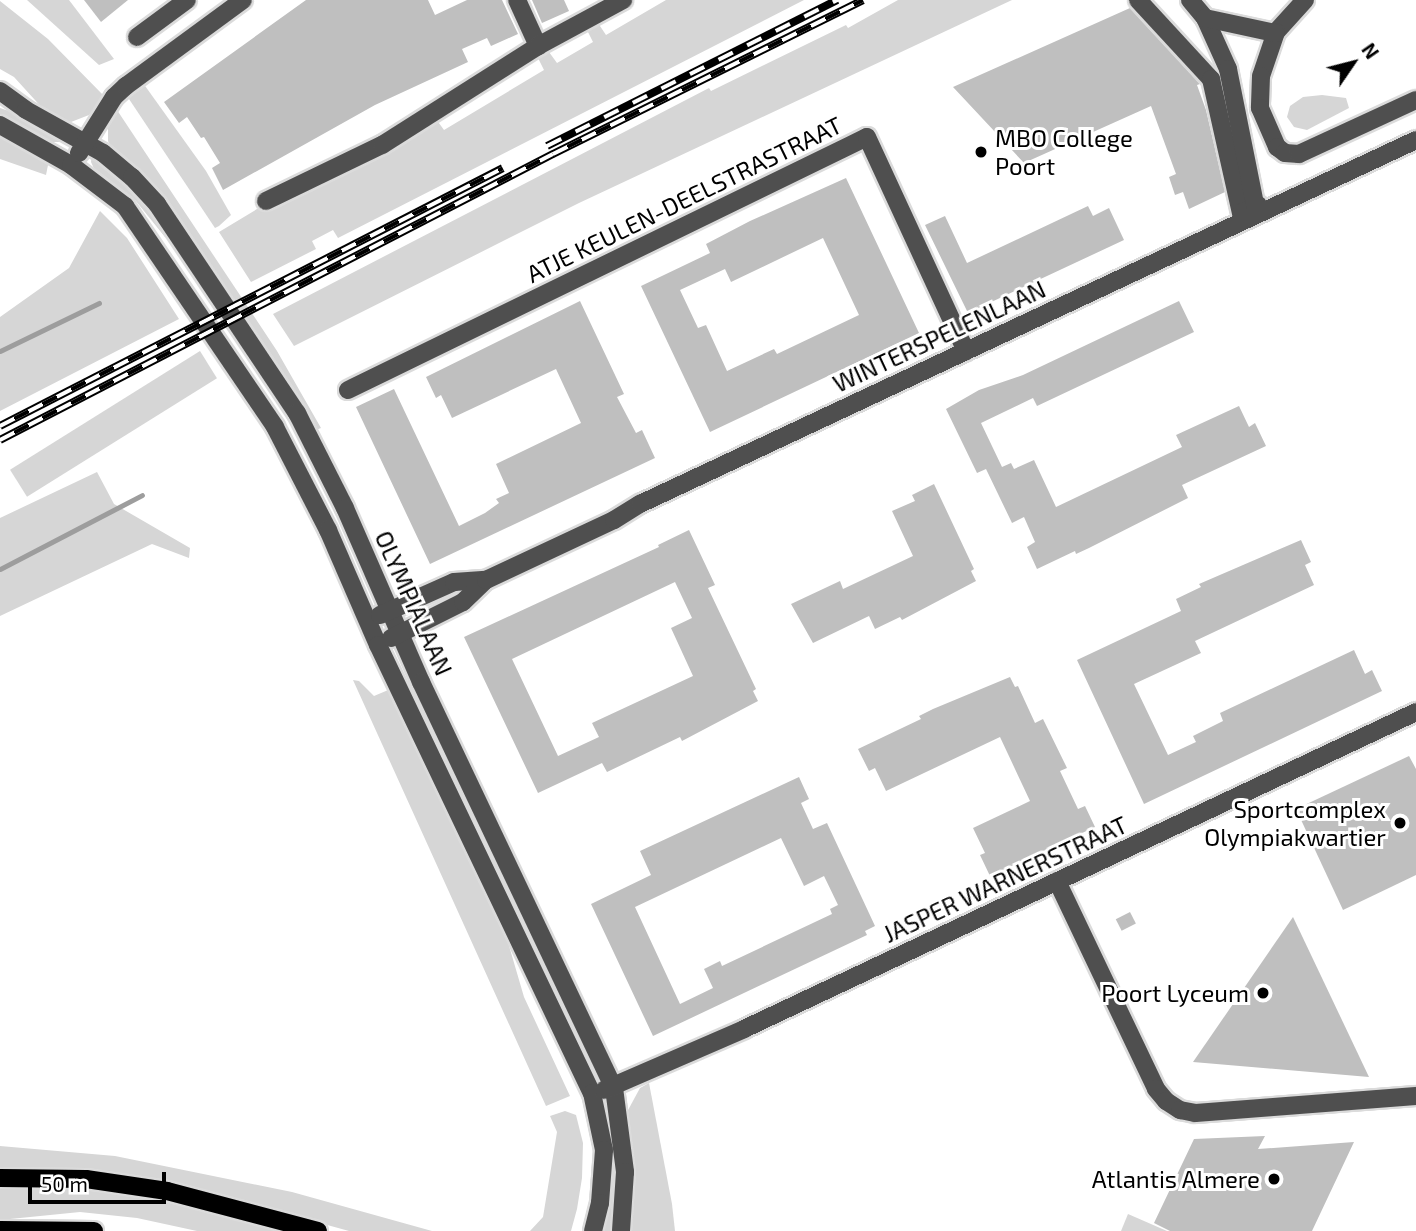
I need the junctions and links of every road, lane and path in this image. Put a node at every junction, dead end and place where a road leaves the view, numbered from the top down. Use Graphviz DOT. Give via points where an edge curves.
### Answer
graph roads {
  1 [pos="187,0"];
  2 [pos="243,0"];
  3 [pos="517,0"];
  4 [pos="623,0"];
  5 [pos="1138,0"];
  6 [pos="1190,0"];
  7 [pos="1305,0"];
  8 [pos="1205,18"];
  9 [pos="206,24"];
  10 [pos="1275,33"];
  11 [pos="137,37"];
  12 [pos="538,46"];
  13 [pos="0,91"];
  14 [pos="1416,100"];
  15 [pos="0,125"];
  16 [pos="1416,130"];
  17 [pos="1416,140"];
  18 [pos="85,143"];
  19 [pos="71,165"];
  20 [pos="266,201"];
  21 [pos="1257,210"];
  22 [pos="966,351"];
  23 [pos="348,390"];
  24 [pos="486,580"];
  25 [pos="390,611"];
  26 [pos="368,621"];
  27 [pos="401,634"];
  28 [pos="378,645"];
  29 [pos="1416,712"];
  30 [pos="1057,881"];
  31 [pos="614,1088"];
  32 [pos="592,1093"];
  33 [pos="1416,1096"];
  34 [pos="0,1178"];
  35 [pos="0,1230"];
  36 [pos="94,1231"];
  37 [pos="318,1231"];
  38 [pos="593,1231"];
  39 [pos="621,1231"];
  1 -- 9 [label="street"];
  1 -- 11 [label="street"];
  2 -- 9 [label="street"];
  3 -- 12 [label="street"];
  4 -- 12 [label="street"];
  5 -- 21 [label="street" via="1211,79 1241,213"];
  6 -- 8 [label="street"];
  7 -- 10 [label="street"];
  8 -- 10 [label="street"];
  8 -- 21 [label="street" via="1228,69"];
  9 -- 18 [label="street" via="114,97"];
  10 -- 14 [label="street" via="1264,62 1259,96 1270,137 1285,153 1300,154"];
  12 -- 20 [label="street" via="382,145"];
  13 -- 18 [label="street, OLYMPIALAAN"];
  15 -- 19 [label="street, OLYMPIALAAN"];
  16 -- 21 [label="street"];
  17 -- 21 [label="street, WINTERSPELENLAAN"];
  18 -- 19 [label="street"];
  18 -- 25 [label="street, OLYMPIALAAN" via="120,166 157,204 289,402 345,508"];
  19 -- 26 [label="street, OLYMPIALAAN" via="116,197 138,223 275,427"];
  21 -- 22 [label="street, WINTERSPELENLAAN"];
  22 -- 23 [label="street, ATJE KEULEN-DEELSTRASTRAAT" via="867,137"];
  22 -- 24 [label="street, WINTERSPELENLAAN"];
  24 -- 25 [label="street, WINTERSPELENLAAN" via="454,582"];
  24 -- 27 [label="street, WINTERSPELENLAAN" via="463,602"];
  25 -- 26 [label="street, WINTERSPELENLAAN"];
  25 -- 27 [label="street, OLYMPIALAAN"];
  26 -- 28 [label="street, OLYMPIALAAN"];
  27 -- 28 [label="street, WINTERSPELENLAAN"];
  27 -- 31 [label="street, OLYMPIALAAN"];
  28 -- 32 [label="street, OLYMPIALAAN"];
  29 -- 30 [label="street, JASPER WARNERSTRAAT"];
  30 -- 31 [label="street, JASPER WARNERSTRAAT"];
  30 -- 33 [label="street" via="1156,1089 1180,1110 1195,1113"];
  31 -- 32 [label="street, JASPER WARNERSTRAAT"];
  31 -- 39 [label="street, OLYMPIALAAN" via="625,1172"];
  32 -- 38 [label="street, OLYMPIALAAN" via="604,1150"];
  34 -- 37 [label="main road" via="86,1179 167,1191"];
  35 -- 36 [label="main road"];
}
